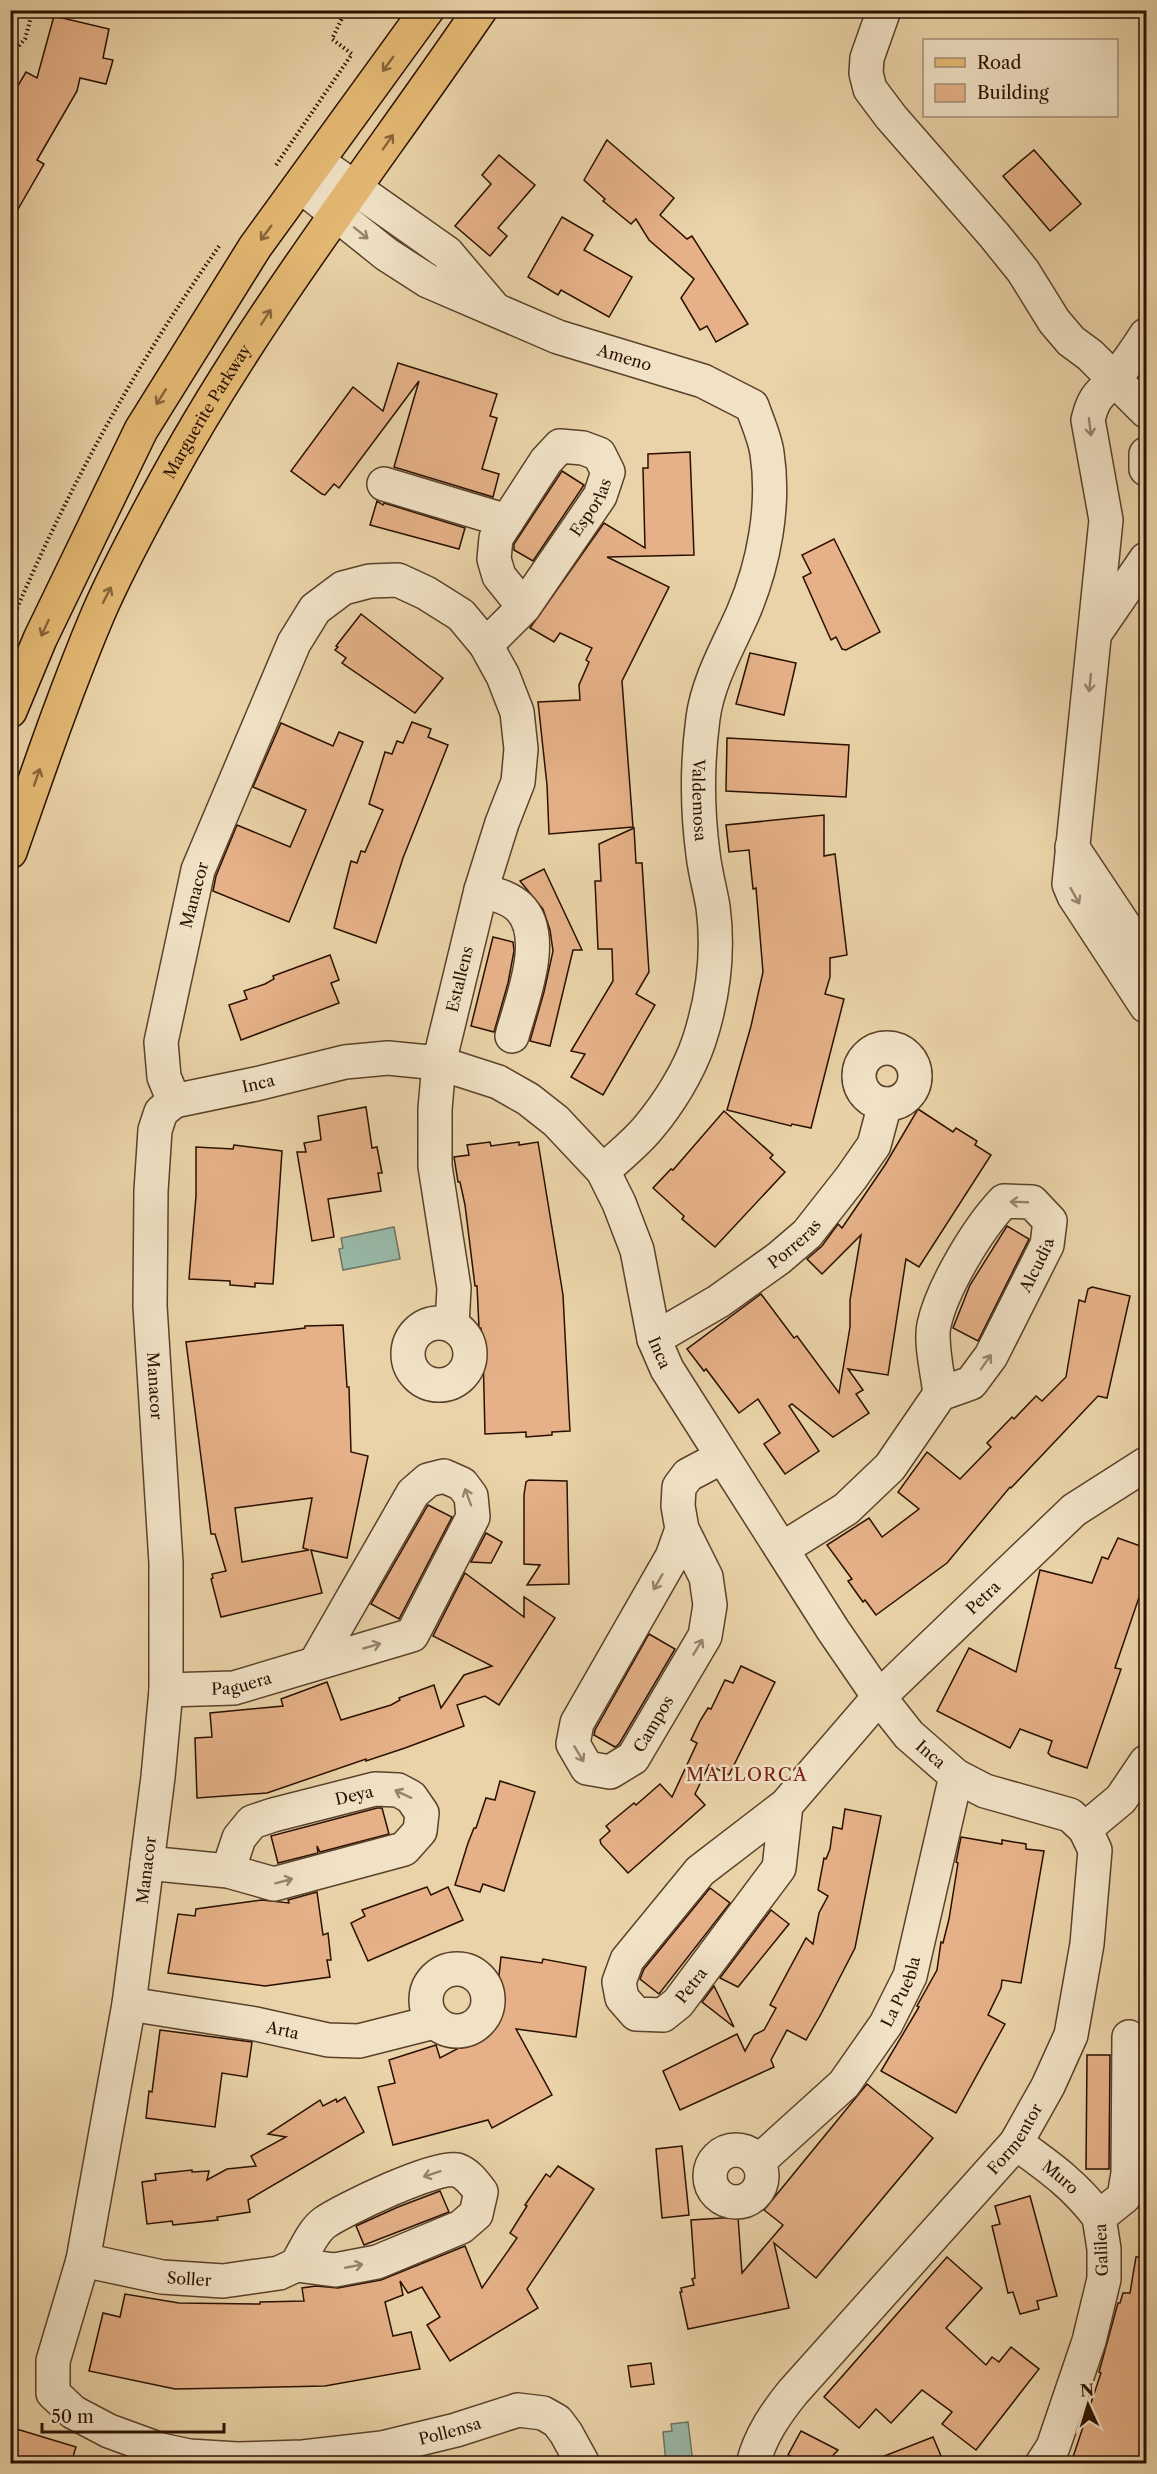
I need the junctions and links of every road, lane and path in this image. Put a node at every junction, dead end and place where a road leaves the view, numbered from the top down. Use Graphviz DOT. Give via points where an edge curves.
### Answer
graph roads {
  1 [pos="33,10"];
  2 [pos="427,10"];
  3 [pos="480,10"];
  4 [pos="884,10"];
  5 [pos="346,11"];
  6 [pos="332,39"];
  7 [pos="10,56"];
  8 [pos="309,174"];
  9 [pos="346,202"];
  10 [pos="447,254"];
  11 [pos="428,281"];
  12 [pos="497,312"];
  13 [pos="1146,335"];
  14 [pos="1115,378"];
  15 [pos="752,406"];
  16 [pos="1146,411"];
  17 [pos="1146,454"];
  18 [pos="1146,469"];
  19 [pos="384,484"];
  20 [pos="507,521"];
  21 [pos="1146,559"];
  22 [pos="524,607"];
  23 [pos="1096,631"];
  24 [pos="486,645"];
  25 [pos="10,711"];
  26 [pos="1072,848"];
  27 [pos="10,852"];
  28 [pos="481,890"];
  29 [pos="1146,958"];
  30 [pos="1146,1006"];
  31 [pos="512,1036"];
  32 [pos="439,1063"];
  33 [pos="174,1101"];
  34 [pos="885,1104"];
  35 [pos="603,1171"];
  36 [pos="452,1325"];
  37 [pos="654,1339"];
  38 [pos="940,1394"];
  39 [pos="722,1456"];
  40 [pos="1146,1464"];
  41 [pos="682,1529"];
  42 [pos="782,1549"];
  43 [pos="316,1662"];
  44 [pos="166,1690"];
  45 [pos="879,1697"];
  46 [pos="1146,1762"];
  47 [pos="956,1776"];
  48 [pos="786,1804"];
  49 [pos="1085,1829"];
  50 [pos="147,1863"];
  51 [pos="228,1871"];
  52 [pos="129,2004"];
  53 [pos="434,2022"];
  54 [pos="1129,2037"];
  55 [pos="1016,2143"];
  56 [pos="759,2162"];
  57 [pos="1099,2217"];
  58 [pos="83,2260"];
  59 [pos="296,2265"];
  60 [pos="53,2393"];
  61 [pos="156,2457"];
  62 [pos="583,2463"];
  63 [pos="753,2463"];
  64 [pos="1042,2463"];
  1 -- 7 [label="path" via="25,39"];
  2 -- 8 [label="main road, one-way"];
  9 -- 3 [label="main road, Marguerite Parkway, one-way"];
  4 -- 14 [label="street" via="867,58 870,89 1023,271 1054,321 1071,341"];
  5 -- 6 [label="path"];
  8 -- 9 [label="street, Ameno"];
  8 -- 25 [label="main road, one-way" via="255,248 141,430 40,639"];
  9 -- 10 [label="street, Ameno"];
  9 -- 11 [label="street, Ameno, one-way" via="386,254"];
  27 -- 9 [label="main road, Marguerite Parkway, one-way" via="60,708 99,612 160,490 228,375"];
  10 -- 11 [label="street"];
  10 -- 12 [label="street, Ameno"];
  11 -- 12 [label="street, Ameno"];
  12 -- 15 [label="street, Ameno" via="558,337 703,381"];
  13 -- 14 [label="street"];
  14 -- 16 [label="street"];
  14 -- 23 [label="street, one-way" via="1098,393 1088,420 1106,520"];
  15 -- 35 [label="street, Valdemosa" via="767,452 770,506 759,566 744,612 721,657 703,716 699,763 703,856 713,909 715,960 710,1000 698,1044 680,1082 649,1128"];
  17 -- 18 [label="street"];
  19 -- 20 [label="street"];
  20 -- 22 [label="street, Esporlas" via="496,538 494,559 500,576"];
  20 -- 22 [label="street, Esporlas" via="560,446 599,454 608,472 600,496"];
  21 -- 23 [label="street"];
  22 -- 24 [label="street, Esporlas"];
  23 -- 26 [label="street, one-way"];
  24 -- 28 [label="street, Estallens" via="517,712 521,749 518,782"];
  24 -- 33 [label="street, Manacor" via="461,615 398,580 370,581 343,588 315,609 294,643 198,870 161,1042 164,1077"];
  26 -- 29 [label="street"];
  26 -- 30 [label="street, one-way" via="1069,884 1074,896"];
  28 -- 31 [label="street" via="519,906 533,933 534,951"];
  28 -- 32 [label="street, Estallens"];
  32 -- 33 [label="street, Inca" via="388,1058 345,1062"];
  32 -- 35 [label="street, Inca" via="498,1082 528,1099 556,1121"];
  32 -- 36 [label="street, Estallens" via="435,1166 454,1288"];
  33 -- 44 [label="street, Manacor" via="161,1112 155,1130 151,1191 150,1306 166,1563"];
  34 -- 37 [label="street, Porreras" via="874,1144 807,1234 719,1301"];
  35 -- 37 [label="street, Inca" via="637,1250"];
  37 -- 39 [label="street, Inca"];
  38 -- 38 [label="street, Alcudia, one-way" via="971,1383 991,1356 1047,1245 1050,1221 1032,1202 1004,1201 987,1219 946,1293 934,1326"];
  38 -- 42 [label="street" via="890,1467 846,1509"];
  39 -- 41 [label="street, Campos" via="688,1475 679,1487"];
  39 -- 42 [label="street, Inca"];
  40 -- 45 [label="street, Petra" via="1074,1510"];
  41 -- 41 [label="street, Campos, one-way" via="672,1557 577,1723 573,1744 587,1768 610,1772 633,1758 705,1636 710,1605 706,1577"];
  42 -- 45 [label="street, Inca"];
  43 -- 43 [label="street, Paguera, one-way" via="412,1635 473,1516 471,1496 462,1484 444,1476 428,1479 413,1493"];
  43 -- 44 [label="street, Paguera" via="234,1688"];
  44 -- 50 [label="street, Manacor"];
  45 -- 47 [label="street, Inca" via="909,1735"];
  45 -- 48 [label="street, Petra"];
  46 -- 49 [label="street" via="1121,1798"];
  47 -- 49 [label="street, Inca" via="985,1791 1070,1815"];
  47 -- 56 [label="street, La Puebla" via="910,1976 886,2024 844,2084"];
  48 -- 48 [label="street, Petra" via="700,1871 627,1959 619,1982 622,1998 636,2014 663,2015 678,2003 779,1868"];
  49 -- 55 [label="street, Formentor" via="1095,1850 1087,1944 1071,2035"];
  50 -- 51 [label="street, Deya"];
  50 -- 52 [label="street, Manacor"];
  51 -- 51 [label="street, Deya, one-way" via="274,1884 405,1849 420,1831 422,1813 411,1797 398,1790 375,1789 273,1815 252,1822 239,1838"];
  52 -- 53 [label="street, Arta" via="328,2040 359,2041"];
  52 -- 58 [label="street, Manacor"];
  54 -- 57 [label="street, Galilea" via="1128,2173 1124,2197"];
  55 -- 57 [label="street, Muro" via="1082,2194"];
  55 -- 63 [label="street, Formentor" via="793,2392 773,2417"];
  57 -- 64 [label="street, Galilea" via="1104,2279 1089,2341 1053,2447"];
  58 -- 59 [label="street, Soller" via="162,2277 223,2281 279,2273"];
  58 -- 60 [label="street, Manacor" via="53,2361"];
  59 -- 59 [label="street, one-way" via="335,2270 377,2262 461,2227 476,2214 481,2192 470,2177 455,2170 436,2171 322,2224"];
  60 -- 61 [label="street, Pollensa" via="74,2412"];
  61 -- 62 [label="street, Pollensa" via="303,2457 382,2448 518,2410 543,2413 557,2421"];
}
